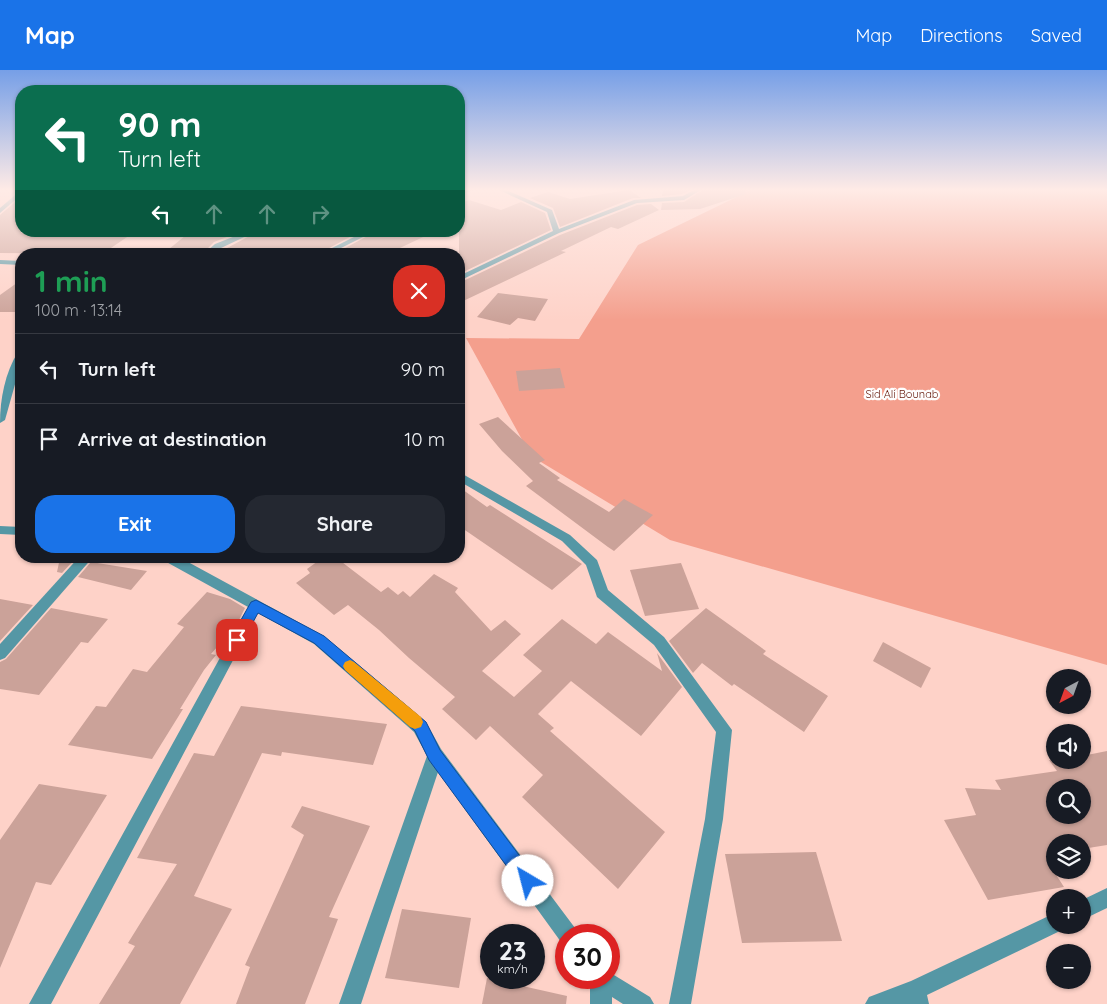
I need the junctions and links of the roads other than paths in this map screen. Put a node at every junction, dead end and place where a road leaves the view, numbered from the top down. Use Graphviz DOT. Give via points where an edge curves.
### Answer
graph roads {
  1 [pos="554,234"];
  2 [pos="240,237"];
  3 [pos="359,237"];
  4 [pos="215,248"];
  5 [pos="336,248"];
  6 [pos="0,262"];
  7 [pos="15,263"];
  8 [pos="465,276"];
  9 [pos="15,369"];
  10 [pos="0,420"];
  11 [pos="465,479"];
  12 [pos="0,530"];
  13 [pos="15,531"];
  14 [pos="82,563"];
  15 [pos="179,563"];
  16 [pos="256,606"];
  17 [pos="0,654"];
  18 [pos="435,755"];
  19 [pos="1107,898"];
  20 [pos="1091,906"];
  21 [pos="560,924"];
  22 [pos="1046,928"];
  23 [pos="601,989"];
  24 [pos="618,989"];
  25 [pos="916,997"];
  26 [pos="40,1004"];
  27 [pos="350,1004"];
  28 [pos="601,1004"];
  29 [pos="642,1004"];
  30 [pos="680,1004"];
  31 [pos="876,1004"];
  1 -- 8 [label="street"];
  2 -- 4 [label="street"];
  3 -- 5 [label="street"];
  6 -- 7 [label="street"];
  9 -- 10 [label="street"];
  11 -- 30 [label="street" via="566,538 592,563 602,593 659,641 724,730 714,819"];
  12 -- 13 [label="street"];
  14 -- 17 [label="street"];
  15 -- 16 [label="street"];
  16 -- 18 [label="street" via="319,640 420,726"];
  16 -- 26 [label="street"];
  18 -- 21 [label="street"];
  18 -- 27 [label="street"];
  19 -- 20 [label="street"];
  22 -- 25 [label="street"];
  23 -- 28 [label="street"];
  24 -- 29 [label="street"];
  25 -- 31 [label="street"];
}
